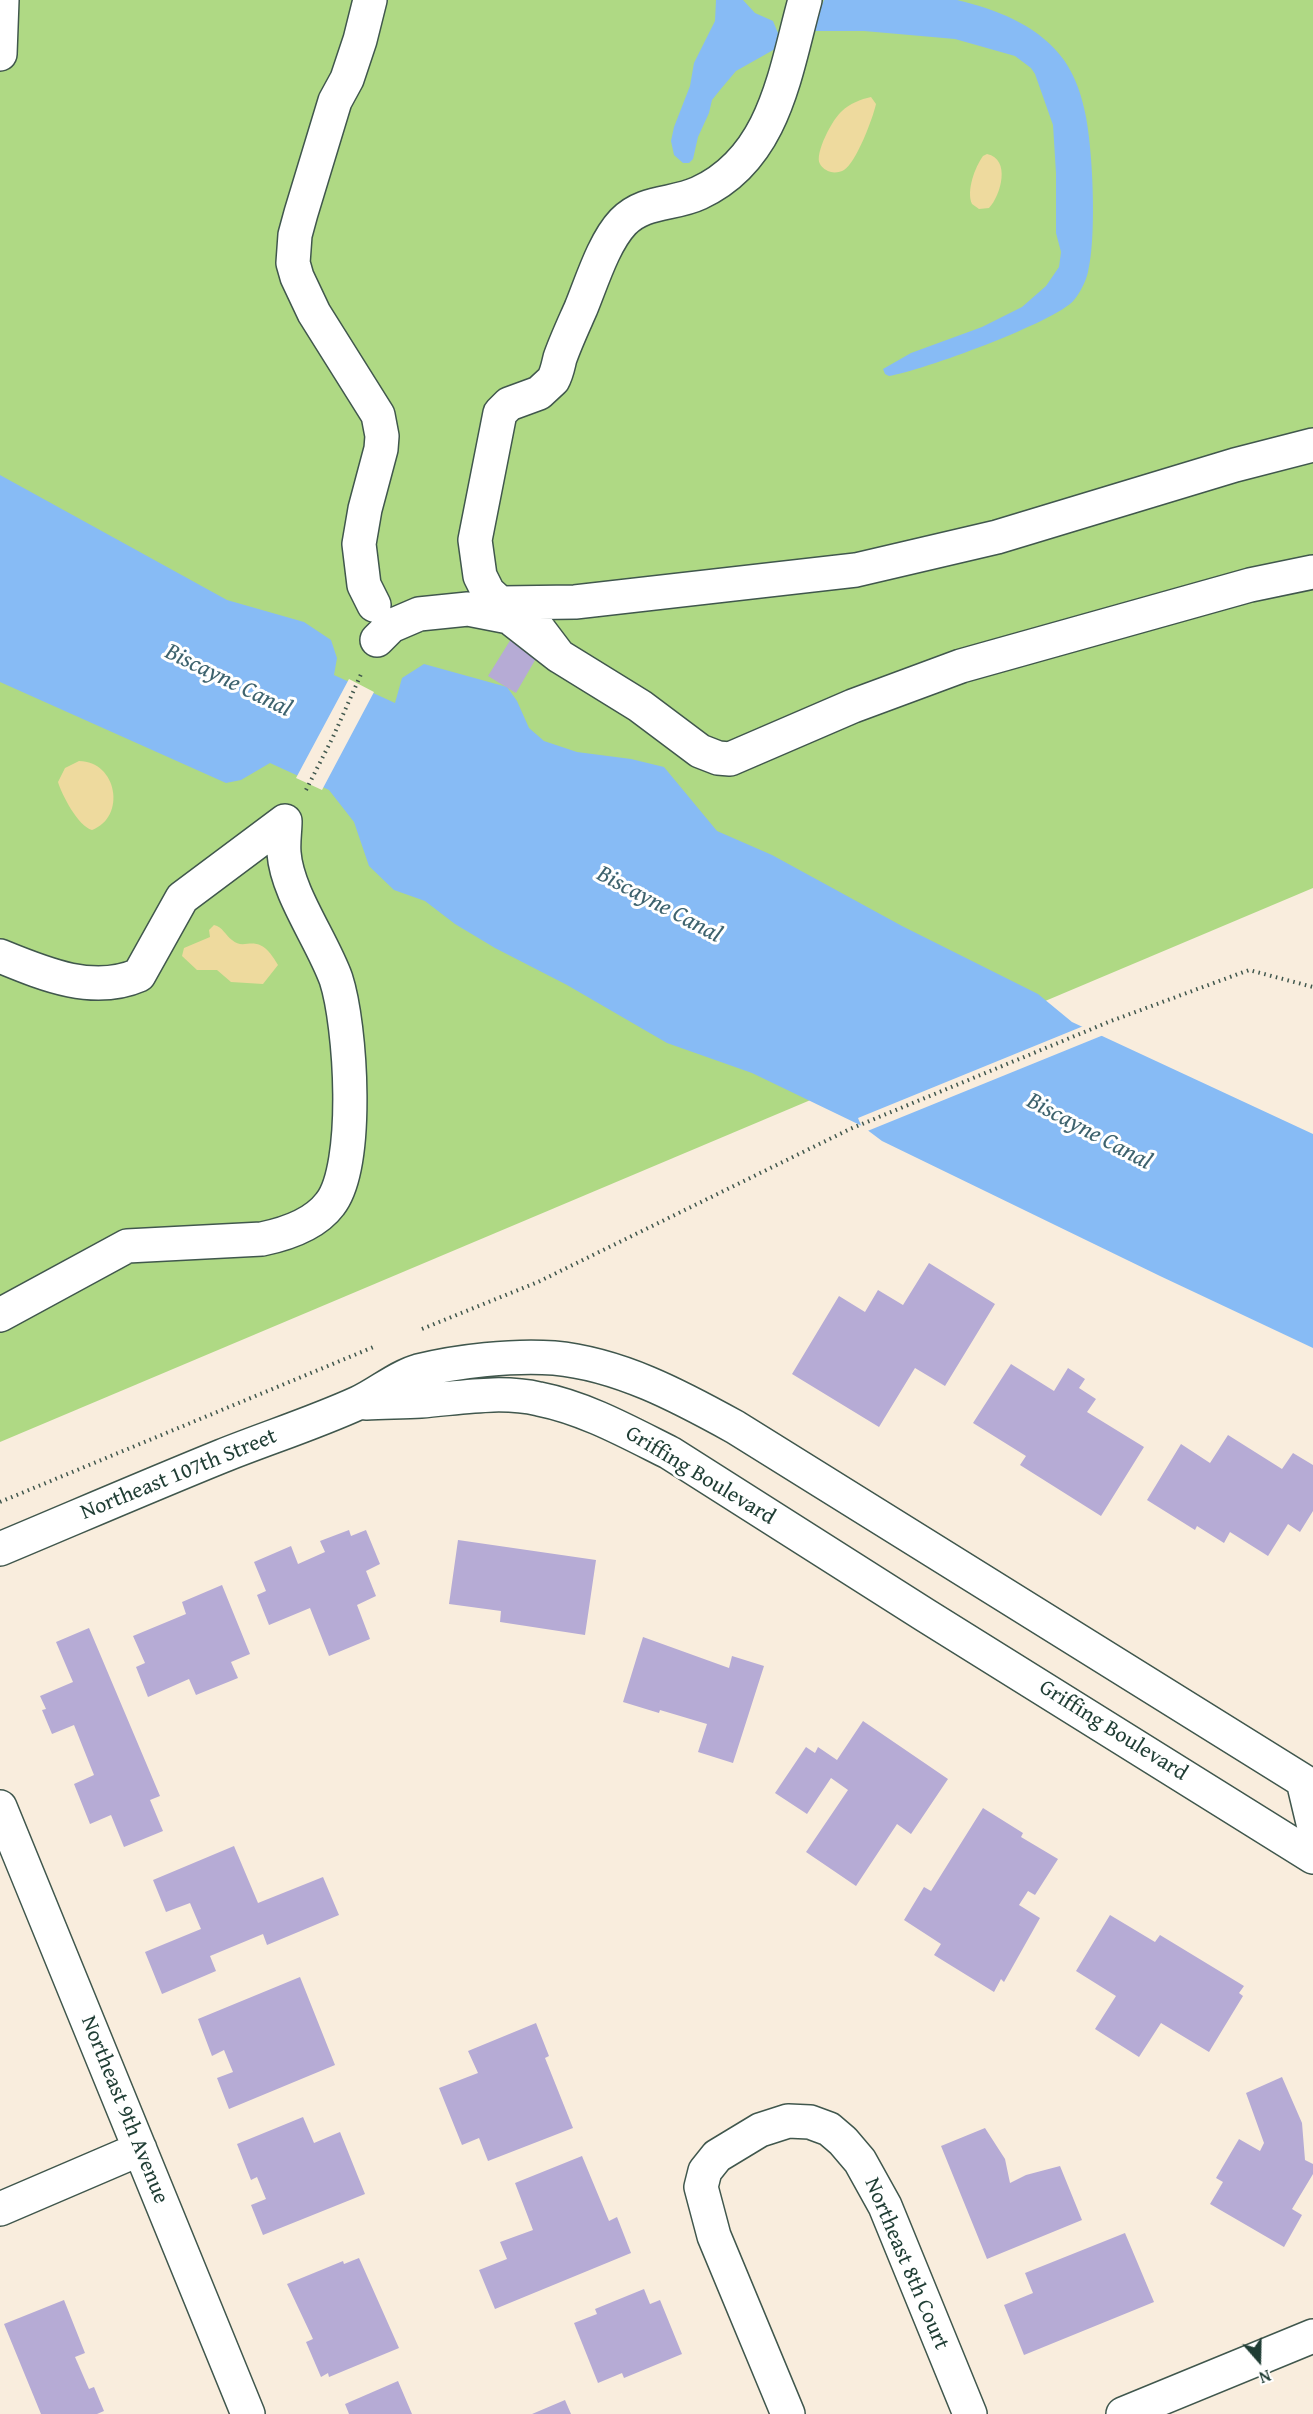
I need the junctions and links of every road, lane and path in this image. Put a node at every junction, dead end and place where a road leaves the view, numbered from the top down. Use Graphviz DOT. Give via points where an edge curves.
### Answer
graph roads {
  1 [pos="2,0"];
  2 [pos="370,0"];
  3 [pos="805,0"];
  4 [pos="0,54"];
  5 [pos="1313,445"];
  6 [pos="1313,572"];
  7 [pos="500,603"];
  8 [pos="559,656"];
  9 [pos="358,680"];
  10 [pos="307,788"];
  11 [pos="0,956"];
  12 [pos="1313,987"];
  13 [pos="0,1315"];
  14 [pos="418,1330"];
  15 [pos="382,1343"];
  16 [pos="358,1403"];
  17 [pos="0,1502"];
  18 [pos="0,1549"];
  19 [pos="1308,1784"];
  20 [pos="0,1807"];
  21 [pos="1313,1823"];
  22 [pos="1313,1857"];
  23 [pos="141,2149"];
  24 [pos="0,2209"];
  25 [pos="1313,2336"];
  26 [pos="248,2414"];
  27 [pos="788,2414"];
  28 [pos="970,2414"];
  29 [pos="1123,2414"];
  1 -- 4 [label="street"];
  2 -- 8 [label="street" via="301,213 293,263 314,313 378,415 381,449 359,544 364,585 368,597 390,621 468,609 509,617"];
  3 -- 7 [label="street" via="780,94 742,165 697,194 635,211 623,222 613,234 597,270 553,380 539,393 509,404 500,413 475,540 480,576 488,592"];
  5 -- 7 [label="street" via="997,537 856,570 575,602"];
  6 -- 8 [label="street" via="1251,585 961,666 853,706 730,759 700,750 640,706"];
  7 -- 8 [label="street" via="531,619"];
  9 -- 10 [label="path"];
  11 -- 13 [label="street" via="75,982 112,984 139,975 182,898 285,821 288,871 340,995 349,1131 339,1186 332,1202 312,1220 262,1239 127,1246"];
  12 -- 14 [label="path" via="1249,970 1111,1022 850,1130 538,1282"];
  15 -- 17 [label="path"];
  16 -- 18 [label="street, Northeast 107th Street"];
  16 -- 19 [label="street" via="416,1372 484,1361 552,1358 607,1368 637,1379 735,1427"];
  16 -- 22 [label="street, Griffing Boulevard" via="518,1396 575,1410 623,1430 670,1453"];
  19 -- 21 [label="street"];
  20 -- 23 [label="street, Northeast 9th Avenue"];
  23 -- 24 [label="street"];
  23 -- 26 [label="street, Northeast 9th Avenue"];
  25 -- 29 [label="street"];
  27 -- 28 [label="street, Northeast 8th Court" via="714,2236 701,2187 705,2171 717,2156 760,2130 788,2121 810,2122 829,2129 860,2161 885,2206"];
}
